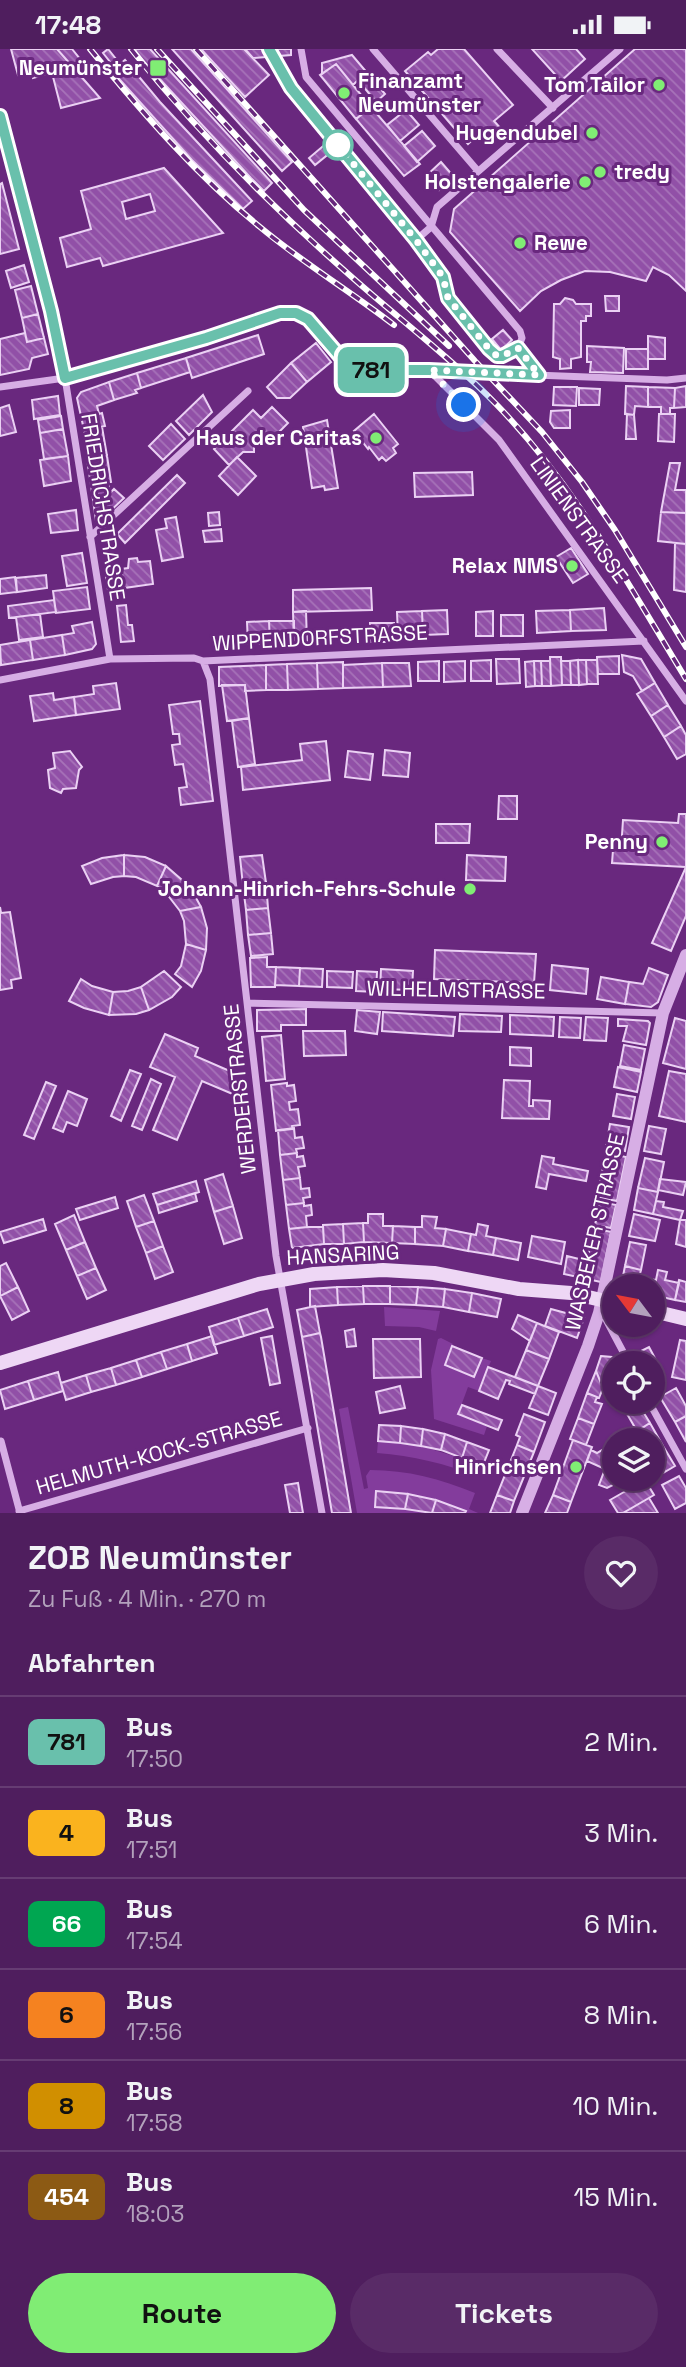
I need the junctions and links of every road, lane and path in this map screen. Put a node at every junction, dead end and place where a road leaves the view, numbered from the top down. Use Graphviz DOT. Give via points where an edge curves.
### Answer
graph roads {
  1 [pos="301,49"];
  2 [pos="373,49"];
  3 [pos="497,49"];
  4 [pos="620,49"];
  5 [pos="274,58"];
  6 [pos="553,108"];
  7 [pos="0,115"];
  8 [pos="329,133"];
  9 [pos="339,146"];
  10 [pos="478,171"];
  11 [pos="431,227"];
  12 [pos="416,240"];
  13 [pos="518,348"];
  14 [pos="429,370"];
  15 [pos="539,375"];
  16 [pos="65,378"];
  17 [pos="686,378"];
  18 [pos="0,387"];
  19 [pos="248,391"];
  20 [pos="90,537"];
  21 [pos="645,641"];
  22 [pos="110,659"];
  23 [pos="203,661"];
  24 [pos="0,680"];
  25 [pos="686,701"];
  26 [pos="686,954"];
  27 [pos="248,1003"];
  28 [pos="663,1013"];
  29 [pos="613,1274"];
  30 [pos="280,1279"];
  31 [pos="602,1301"];
  32 [pos="665,1314"];
  33 [pos="602,1315"];
  34 [pos="686,1319"];
  35 [pos="0,1363"];
  36 [pos="656,1414"];
  37 [pos="308,1428"];
  38 [pos="1,1441"];
  39 [pos="686,1469"];
  40 [pos="19,1512"];
  41 [pos="322,1513"];
  42 [pos="522,1513"];
  1 -- 11 [label="street" via="306,78"];
  2 -- 10 [label="street"];
  3 -- 6 [label="street"];
  4 -- 6 [label="street"];
  5 -- 8 [label="street" via="291,88"];
  6 -- 10 [label="street"];
  7 -- 16 [label="street, FRIEDRICHSTRASSE"];
  9 -- 12 [label="street"];
  10 -- 11 [label="street" via="437,207"];
  11 -- 12 [label="street"];
  11 -- 13 [label="street" via="520,331"];
  12 -- 13 [label="street" via="443,277 448,298 489,349 502,356"];
  13 -- 15 [label="street"];
  14 -- 15 [label="street"];
  14 -- 16 [label="street" via="357,370 308,319 280,313"];
  14 -- 21 [label="street, LINIENSTRASSE" via="499,440"];
  15 -- 17 [label="street"];
  16 -- 18 [label="street"];
  16 -- 20 [label="street, FRIEDRICHSTRASSE"];
  19 -- 20 [label="street"];
  20 -- 22 [label="street, FRIEDRICHSTRASSE"];
  21 -- 23 [label="street, WIPPENDORFSTRASSE"];
  21 -- 25 [label="street, LINIENSTRASSE"];
  22 -- 23 [label="street, WIPPENDORFSTRASSE"];
  22 -- 24 [label="street, WIPPENDORFSTRASSE"];
  23 -- 27 [label="street, WERDERSTRASSE" via="209,679"];
  26 -- 28 [label="street, WASBEKER STRASSE"];
  27 -- 28 [label="street, WILHELMSTRASSE"];
  27 -- 30 [label="street, WERDERSTRASSE"];
  28 -- 29 [label="street, WASBEKER STRASSE"];
  30 -- 31 [label="main road, HANSARING" via="398,1271"];
  30 -- 35 [label="main road, HANSARING"];
  30 -- 37 [label="street, WERDERSTRASSE"];
  32 -- 34 [label="main road"];
  33 -- 42 [label="street, WASBEKER STRASSE"];
  36 -- 39 [label="street"];
  37 -- 40 [label="street, HELMUTH-KOCK-STRASSE"];
  37 -- 41 [label="street, WERDERSTRASSE"];
  38 -- 40 [label="street, HELMUTH-KOCK-STRASSE"];
}
